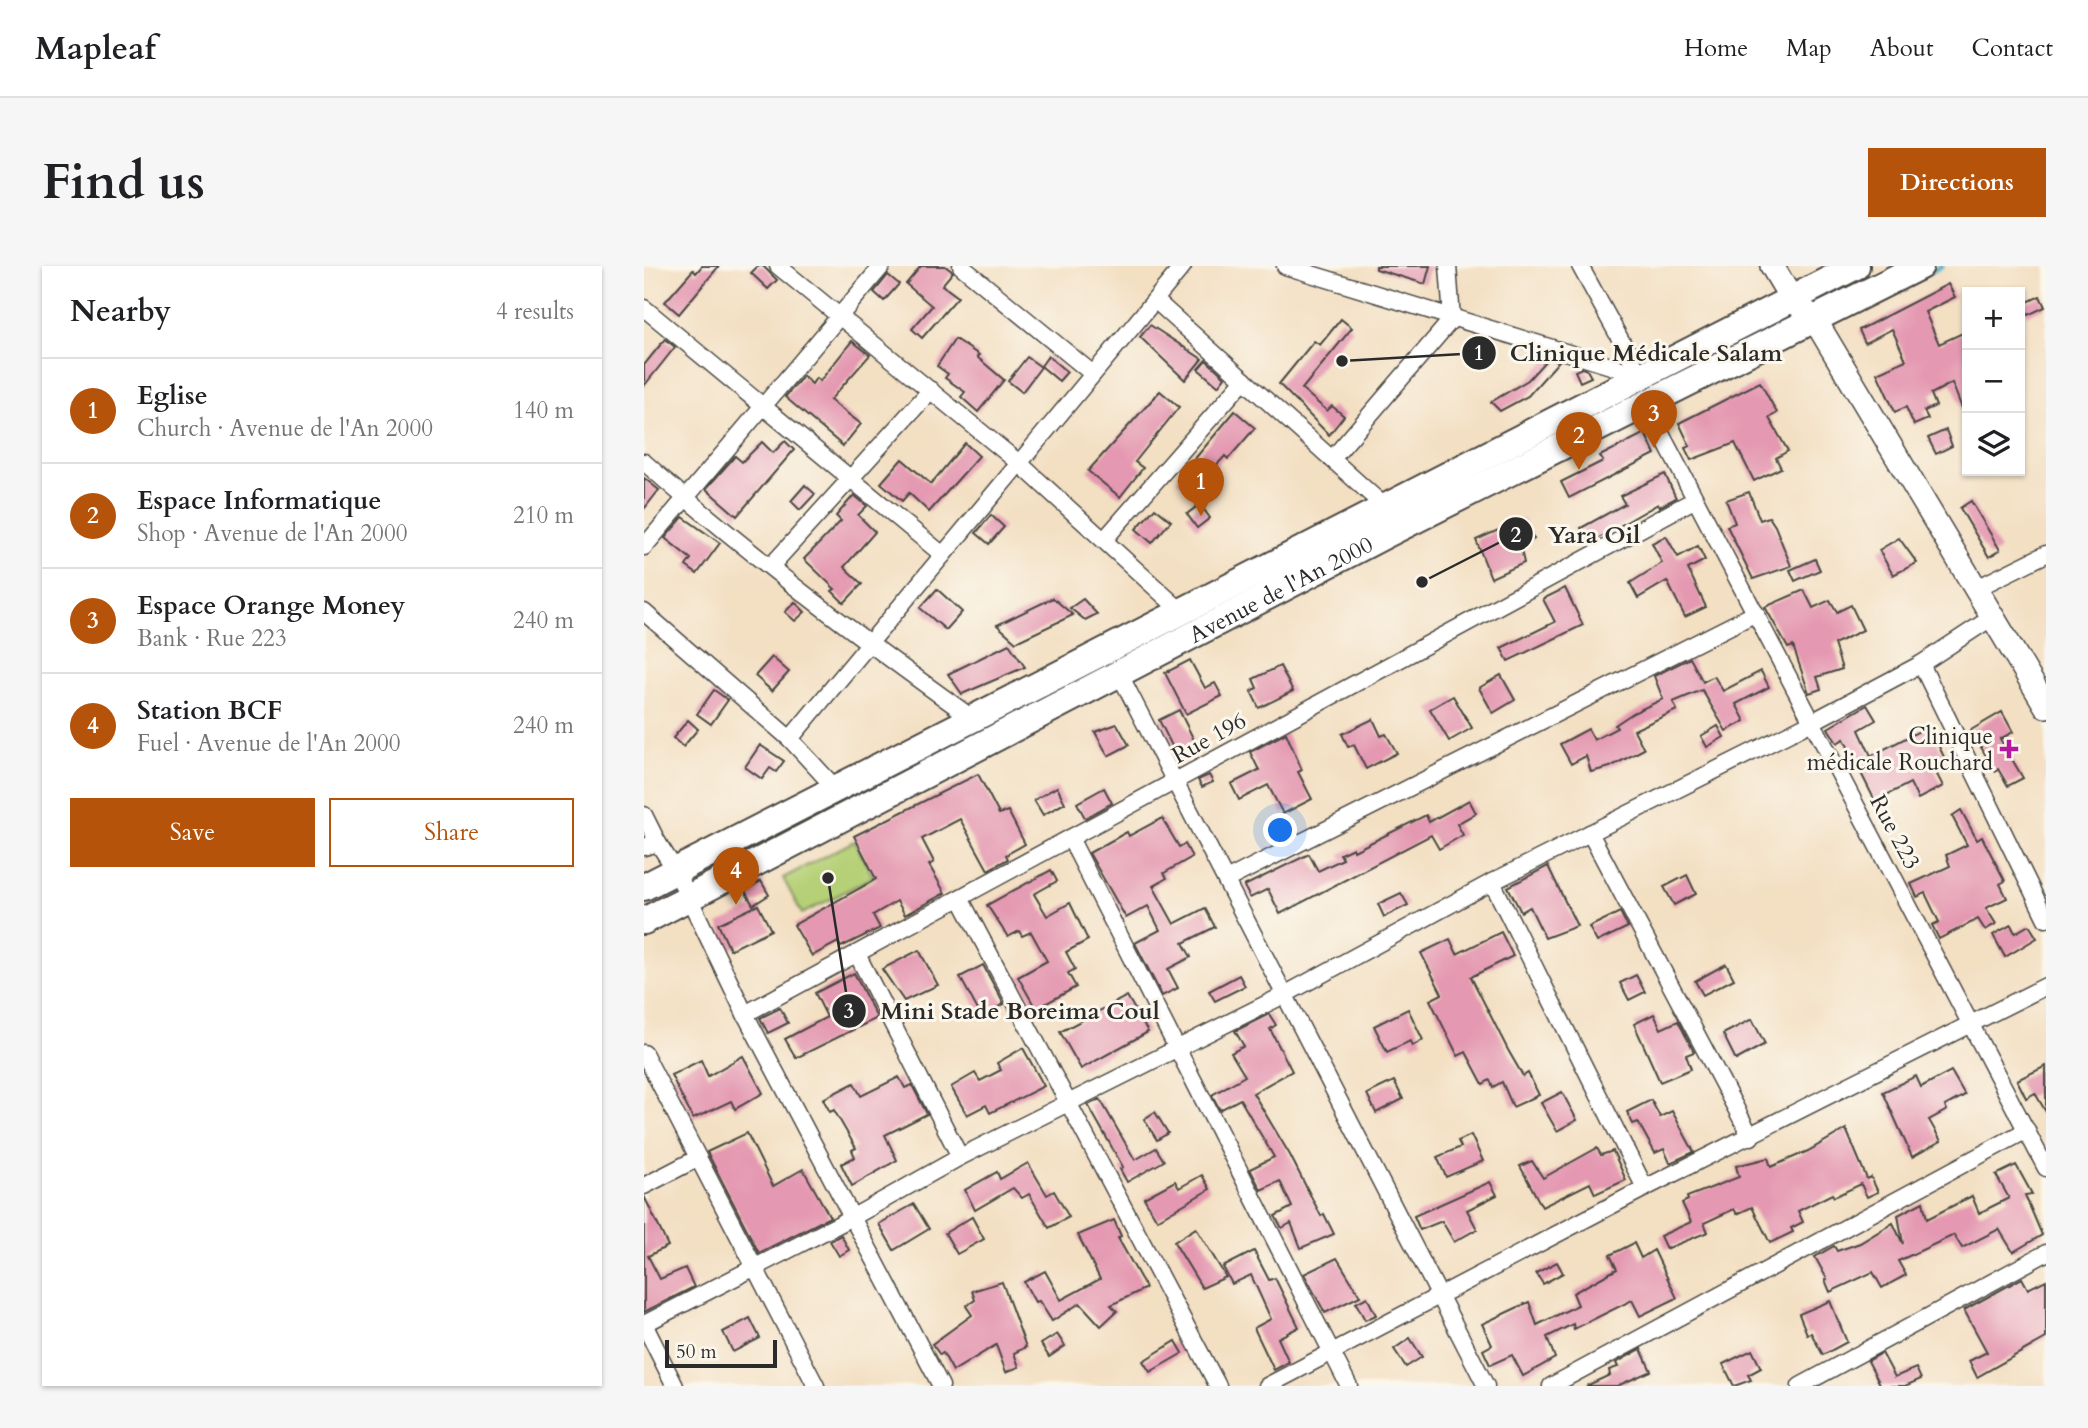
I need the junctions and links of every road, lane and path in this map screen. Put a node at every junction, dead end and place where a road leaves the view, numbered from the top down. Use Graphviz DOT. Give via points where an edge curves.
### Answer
graph roads {
  1 [pos="778,266"];
  2 [pos="882,266"];
  3 [pos="961,266"];
  4 [pos="1183,266"];
  5 [pos="1285,266"];
  6 [pos="1448,266"];
  7 [pos="1580,266"];
  8 [pos="1772,266"];
  9 [pos="1856,266"];
  10 [pos="1920,266"];
  11 [pos="1324,272"];
  12 [pos="1791,298"];
  13 [pos="1155,300"];
  14 [pos="644,307"];
  15 [pos="840,316"];
  16 [pos="1452,319"];
  17 [pos="1815,320"];
  18 [pos="1093,374"];
  19 [pos="1640,374"];
  20 [pos="1244,380"];
  21 [pos="931,390"];
  22 [pos="1646,405"];
  23 [pos="764,406"];
  24 [pos="1332,459"];
  25 [pos="644,462"];
  26 [pos="1019,463"];
  27 [pos="851,478"];
  28 [pos="685,498"];
  29 [pos="1694,500"];
  30 [pos="1384,506"];
  31 [pos="1104,540"];
  32 [pos="644,547"];
  33 [pos="2046,554"];
  34 [pos="943,555"];
  35 [pos="771,566"];
  36 [pos="1975,589"];
  37 [pos="1181,611"];
  38 [pos="644,612"];
  39 [pos="1756,613"];
  40 [pos="1991,618"];
  41 [pos="869,644"];
  42 [pos="1921,664"];
  43 [pos="1120,675"];
  44 [pos="2046,706"];
  45 [pos="972,718"];
  46 [pos="1812,722"];
  47 [pos="790,739"];
  48 [pos="1175,782"];
  49 [pos="835,789"];
  50 [pos="644,815"];
  51 [pos="1590,833"];
  52 [pos="1070,838"];
  53 [pos="651,845"];
  54 [pos="676,871"];
  55 [pos="1226,880"];
  56 [pos="1492,882"];
  57 [pos="644,887"];
  58 [pos="960,898"];
  59 [pos="687,899"];
  60 [pos="2046,919"];
  61 [pos="644,921"];
  62 [pos="857,954"];
  63 [pos="2046,986"];
  64 [pos="1284,995"];
  65 [pos="746,1014"];
  66 [pos="1970,1025"];
  67 [pos="1178,1049"];
  68 [pos="644,1054"];
  69 [pos="1070,1104"];
  70 [pos="2027,1130"];
  71 [pos="1751,1137"];
  72 [pos="960,1157"];
  73 [pos="698,1158"];
  74 [pos="2046,1168"];
  75 [pos="644,1186"];
  76 [pos="1645,1188"];
  77 [pos="853,1217"];
  78 [pos="2046,1253"];
  79 [pos="755,1267"];
  80 [pos="1440,1298"];
  81 [pos="1332,1353"];
  82 [pos="675,1386"];
  83 [pos="816,1386"];
  84 [pos="941,1386"];
  85 [pos="1218,1386"];
  86 [pos="1267,1386"];
  87 [pos="1349,1386"];
  88 [pos="1486,1386"];
  89 [pos="1551,1386"];
  90 [pos="1800,1386"];
  1 -- 15 [label="street"];
  2 -- 15 [label="street"];
  3 -- 18 [label="street"];
  4 -- 13 [label="street"];
  5 -- 11 [label="street"];
  6 -- 16 [label="street"];
  7 -- 19 [label="street"];
  8 -- 12 [label="street"];
  9 -- 12 [label="main road, Avenue de l'An 2000"];
  10 -- 17 [label="main road, Avenue de l'An 2000"];
  11 -- 16 [label="street"];
  12 -- 17 [label="street"];
  12 -- 19 [label="main road, Avenue de l'An 2000"];
  13 -- 18 [label="street"];
  13 -- 20 [label="street"];
  14 -- 23 [label="street"];
  15 -- 21 [label="street"];
  15 -- 23 [label="street"];
  16 -- 19 [label="street"];
  16 -- 24 [label="street"];
  17 -- 22 [label="main road, Avenue de l'An 2000"];
  17 -- 36 [label="street"];
  18 -- 26 [label="street"];
  19 -- 30 [label="main road, Avenue de l'An 2000"];
  20 -- 24 [label="street"];
  20 -- 31 [label="street"];
  21 -- 26 [label="street"];
  21 -- 27 [label="street"];
  22 -- 29 [label="street, Rue 223"];
  22 -- 43 [label="main road, Avenue de l'An 2000" via="1385,535"];
  23 -- 27 [label="street"];
  23 -- 28 [label="street"];
  24 -- 30 [label="street"];
  25 -- 28 [label="street"];
  26 -- 31 [label="street"];
  26 -- 34 [label="street"];
  27 -- 34 [label="street"];
  27 -- 35 [label="street"];
  28 -- 32 [label="street"];
  28 -- 35 [label="street"];
  29 -- 39 [label="street, Rue 223"];
  29 -- 48 [label="street, Rue 196"];
  30 -- 37 [label="main road, Avenue de l'An 2000"];
  31 -- 37 [label="street"];
  33 -- 36 [label="street"];
  34 -- 41 [label="street"];
  35 -- 41 [label="street"];
  36 -- 40 [label="street"];
  37 -- 45 [label="main road, Avenue de l'An 2000"];
  38 -- 47 [label="street"];
  39 -- 46 [label="street, Rue 223"];
  39 -- 55 [label="street"];
  40 -- 42 [label="street"];
  40 -- 44 [label="street"];
  41 -- 45 [label="street"];
  41 -- 47 [label="street"];
  42 -- 46 [label="street"];
  42 -- 60 [label="street"];
  43 -- 48 [label="street"];
  43 -- 59 [label="main road, Avenue de l'An 2000"];
  45 -- 49 [label="main road, Avenue de l'An 2000"];
  46 -- 51 [label="street"];
  46 -- 66 [label="street, Rue 223"];
  47 -- 49 [label="street"];
  48 -- 52 [label="street, Rue 196"];
  48 -- 55 [label="street"];
  49 -- 54 [label="main road, Avenue de l'An 2000"];
  50 -- 53 [label="street"];
  51 -- 56 [label="street"];
  51 -- 71 [label="street"];
  52 -- 58 [label="street, Rue 196"];
  52 -- 67 [label="street"];
  53 -- 54 [label="street"];
  54 -- 57 [label="main road, Avenue de l'An 2000"];
  54 -- 59 [label="street"];
  55 -- 64 [label="street"];
  56 -- 64 [label="street"];
  56 -- 76 [label="street"];
  58 -- 62 [label="street, Rue 196"];
  58 -- 69 [label="street"];
  59 -- 61 [label="main road, Avenue de l'An 2000"];
  59 -- 65 [label="street"];
  62 -- 65 [label="street, Rue 196"];
  62 -- 72 [label="street"];
  63 -- 66 [label="street"];
  64 -- 67 [label="street"];
  64 -- 80 [label="street"];
  65 -- 77 [label="street"];
  66 -- 70 [label="street, Rue 223"];
  66 -- 71 [label="street"];
  67 -- 69 [label="street"];
  67 -- 81 [label="street"];
  68 -- 73 [label="street"];
  69 -- 72 [label="street"];
  69 -- 85 [label="street"];
  70 -- 74 [label="street, Rue 223"];
  70 -- 89 [label="street"];
  71 -- 76 [label="street"];
  72 -- 77 [label="street"];
  73 -- 75 [label="street"];
  73 -- 79 [label="street"];
  76 -- 80 [label="street"];
  77 -- 79 [label="street"];
  77 -- 84 [label="street"];
  78 -- 90 [label="street"];
  79 -- 82 [label="street" via="644,1324"];
  79 -- 83 [label="street"];
  80 -- 81 [label="street"];
  80 -- 88 [label="street"];
  81 -- 86 [label="street"];
  81 -- 87 [label="street"];
}
